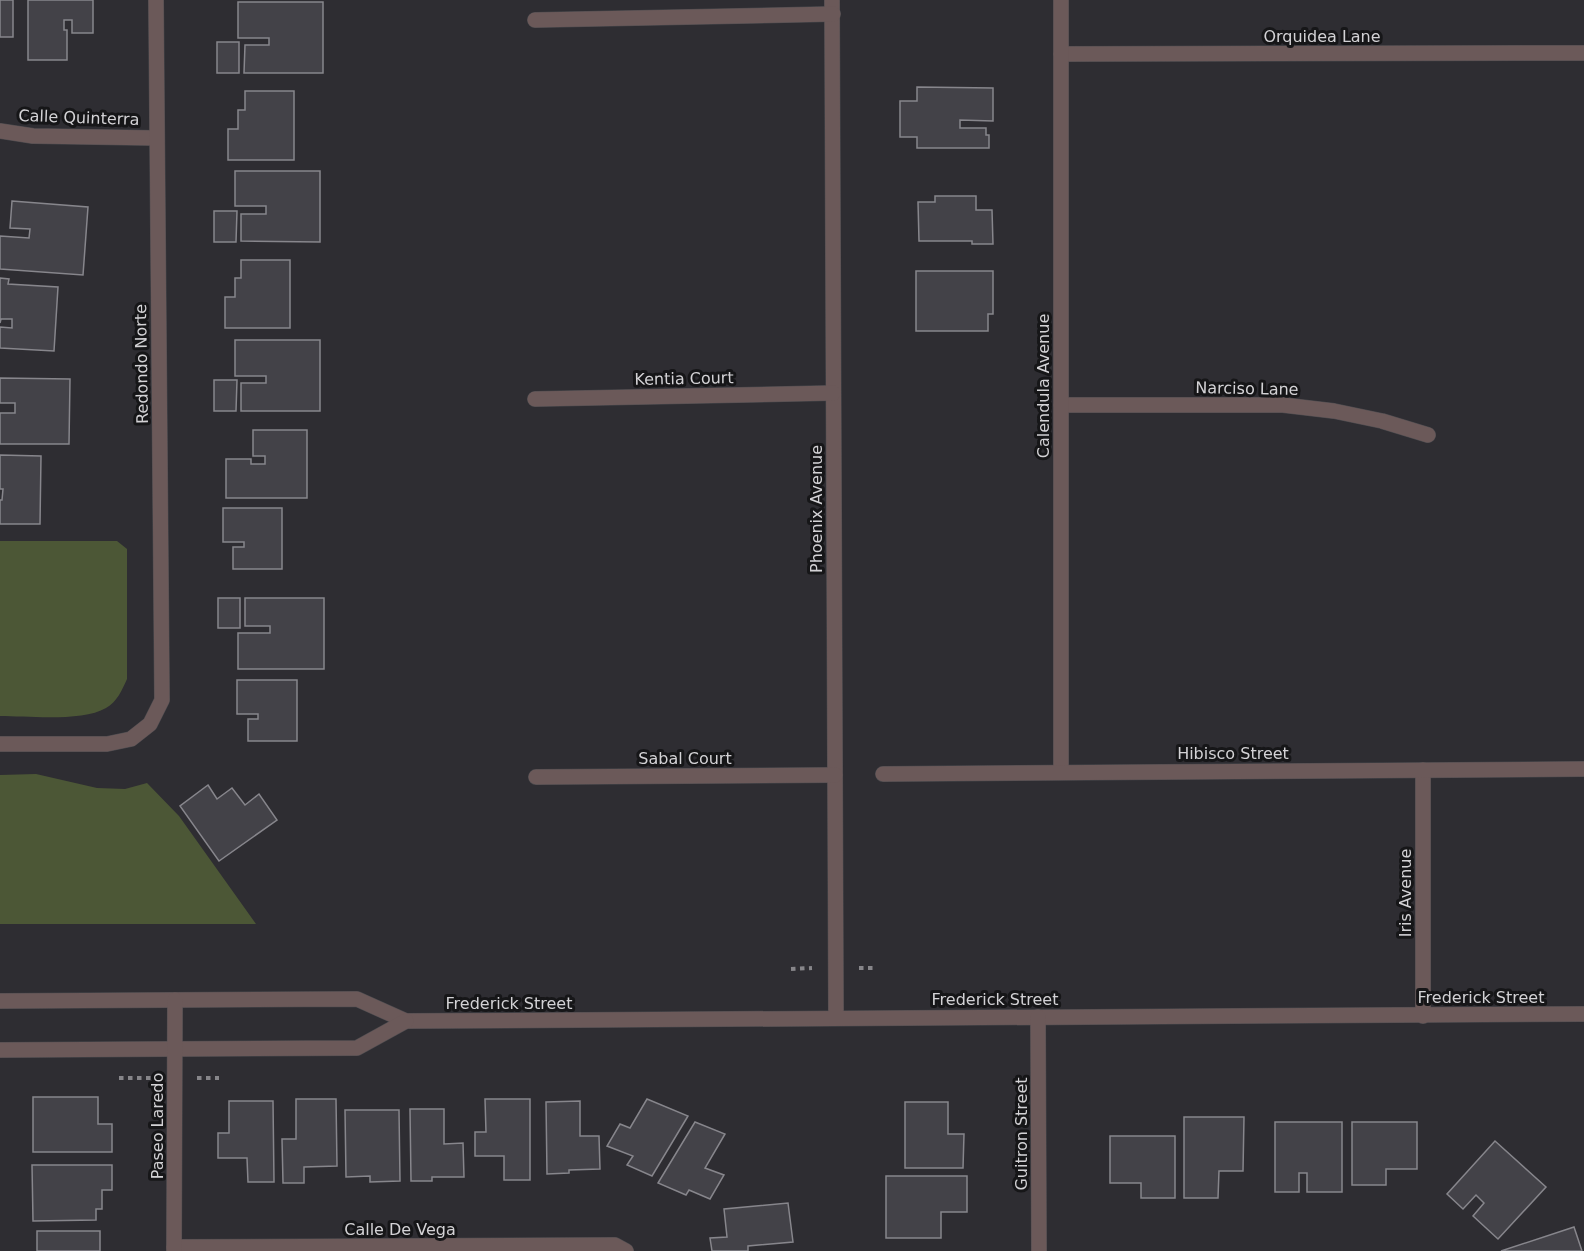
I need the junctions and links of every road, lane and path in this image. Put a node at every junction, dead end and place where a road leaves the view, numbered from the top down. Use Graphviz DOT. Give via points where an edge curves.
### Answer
graph roads {
  1 [pos="156,0"];
  2 [pos="1061,0"];
  3 [pos="832,7"];
  4 [pos="535,20"];
  5 [pos="1584,53"];
  6 [pos="1061,54"];
  7 [pos="0,131"];
  8 [pos="156,138"];
  9 [pos="833,393"];
  10 [pos="535,399"];
  11 [pos="1061,405"];
  12 [pos="1428,435"];
  13 [pos="0,744"];
  14 [pos="1584,769"];
  15 [pos="1424,770"];
  16 [pos="1060,772"];
  17 [pos="883,774"];
  18 [pos="835,775"];
  19 [pos="536,777"];
  20 [pos="175,1000"];
  21 [pos="0,1001"];
  22 [pos="1584,1014"];
  23 [pos="1424,1016"];
  24 [pos="1038,1017"];
  25 [pos="836,1018"];
  26 [pos="406,1021"];
  27 [pos="175,1049"];
  28 [pos="0,1050"];
  29 [pos="174,1249"];
  30 [pos="626,1251"];
  31 [pos="1039,1251"];
  1 -- 8 [label="street, Redondo Norte"];
  2 -- 6 [label="street, Calendula Avenue"];
  3 -- 4 [label="street"];
  3 -- 9 [label="street, Phoenix Avenue"];
  5 -- 6 [label="street, Orquidea Lane"];
  6 -- 11 [label="street, Calendula Avenue"];
  7 -- 8 [label="street, Calle Quinterra" via="33,136"];
  8 -- 13 [label="street, Redondo Norte" via="162,700 150,724 131,739 107,744"];
  9 -- 10 [label="street, Kentia Court"];
  9 -- 18 [label="street, Phoenix Avenue"];
  11 -- 12 [label="street, Narciso Lane" via="1283,405 1334,411"];
  11 -- 16 [label="street, Calendula Avenue"];
  14 -- 15 [label="street, Hibisco Street"];
  15 -- 16 [label="street, Hibisco Street"];
  15 -- 23 [label="street, Iris Avenue"];
  16 -- 17 [label="street, Hibisco Street"];
  18 -- 19 [label="street, Sabal Court"];
  18 -- 25 [label="street, Phoenix Avenue"];
  20 -- 21 [label="street, Frederick Street"];
  20 -- 26 [label="street, Frederick Street" via="357,999"];
  20 -- 27 [label="street, Paseo Laredo"];
  22 -- 23 [label="street, Frederick Street"];
  23 -- 24 [label="street, Frederick Street"];
  24 -- 25 [label="street, Frederick Street"];
  24 -- 31 [label="street, Guitron Street"];
  25 -- 26 [label="street, Frederick Street"];
  26 -- 27 [label="street, Frederick Street" via="357,1048"];
  27 -- 28 [label="street, Frederick Street"];
  27 -- 29 [label="street, Paseo Laredo"];
  29 -- 30 [label="street, Calle De Vega" via="615,1245"];
}
